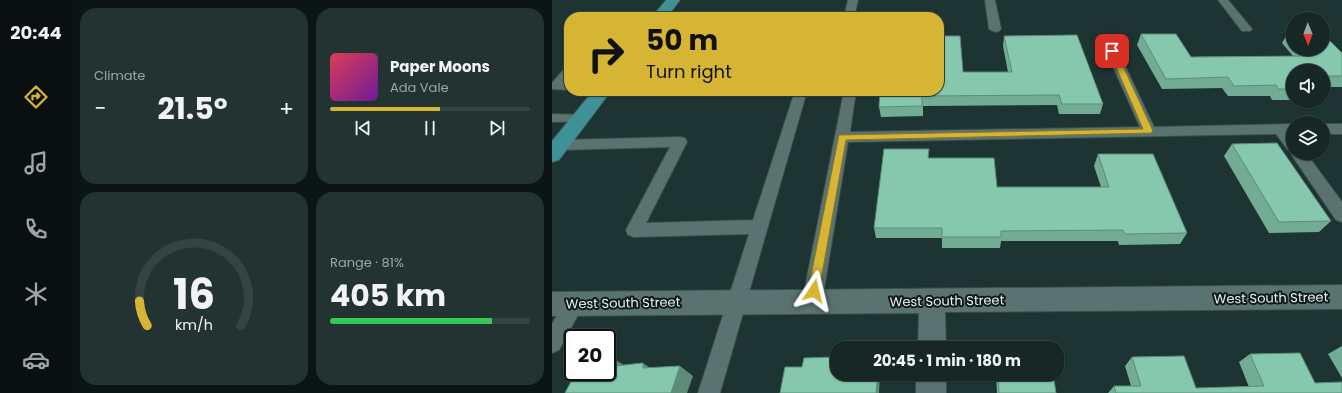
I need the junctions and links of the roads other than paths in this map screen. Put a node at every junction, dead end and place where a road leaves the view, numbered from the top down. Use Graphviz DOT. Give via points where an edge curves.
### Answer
graph roads {
  1 [pos="673,0"];
  2 [pos="853,0"];
  3 [pos="990,0"];
  4 [pos="1223,0"];
  5 [pos="664,12"];
  6 [pos="850,12"];
  7 [pos="995,29"];
  8 [pos="1246,29"];
  9 [pos="1112,51"];
  10 [pos="564,77"];
  11 [pos="564,86"];
  12 [pos="598,96"];
  13 [pos="799,96"];
  14 [pos="849,96"];
  15 [pos="552,118"];
  16 [pos="581,118"];
  17 [pos="1286,129"];
  18 [pos="1330,129"];
  19 [pos="1342,129"];
  20 [pos="1149,131"];
  21 [pos="842,137"];
  22 [pos="556,150"];
  23 [pos="1303,160"];
  24 [pos="1342,215"];
  25 [pos="759,227"];
  26 [pos="1342,297"];
  27 [pos="932,301"];
  28 [pos="737,302"];
  29 [pos="812,302"];
  30 [pos="563,304"];
  31 [pos="932,341"];
  32 [pos="552,343"];
  33 [pos="931,381"];
  34 [pos="709,393"];
  35 [pos="931,393"];
  1 -- 5 [label="main road"];
  2 -- 6 [label="lane"];
  3 -- 7 [label="lane"];
  4 -- 8 [label="lane"];
  9 -- 20 [label="lane"];
  10 -- 11 [label="lane" via="556,86"];
  12 -- 16 [label="main road"];
  13 -- 25 [label="lane"];
  14 -- 21 [label="lane"];
  15 -- 16 [label="lane"];
  16 -- 22 [label="main road"];
  17 -- 20 [label="lane"];
  18 -- 19 [label="lane"];
  20 -- 21 [label="lane"];
  21 -- 29 [label="lane"];
  22 -- 25 [label="lane" via="680,142 634,230"];
  23 -- 24 [label="lane"];
  25 -- 28 [label="lane"];
  26 -- 27 [label="street, West South Street"];
  27 -- 29 [label="street, West South Street"];
  27 -- 31 [label="street"];
  28 -- 29 [label="street, West South Street"];
  28 -- 30 [label="street, West South Street"];
  28 -- 34 [label="lane"];
  30 -- 32 [label="lane"];
  33 -- 35 [label="street"];
}
